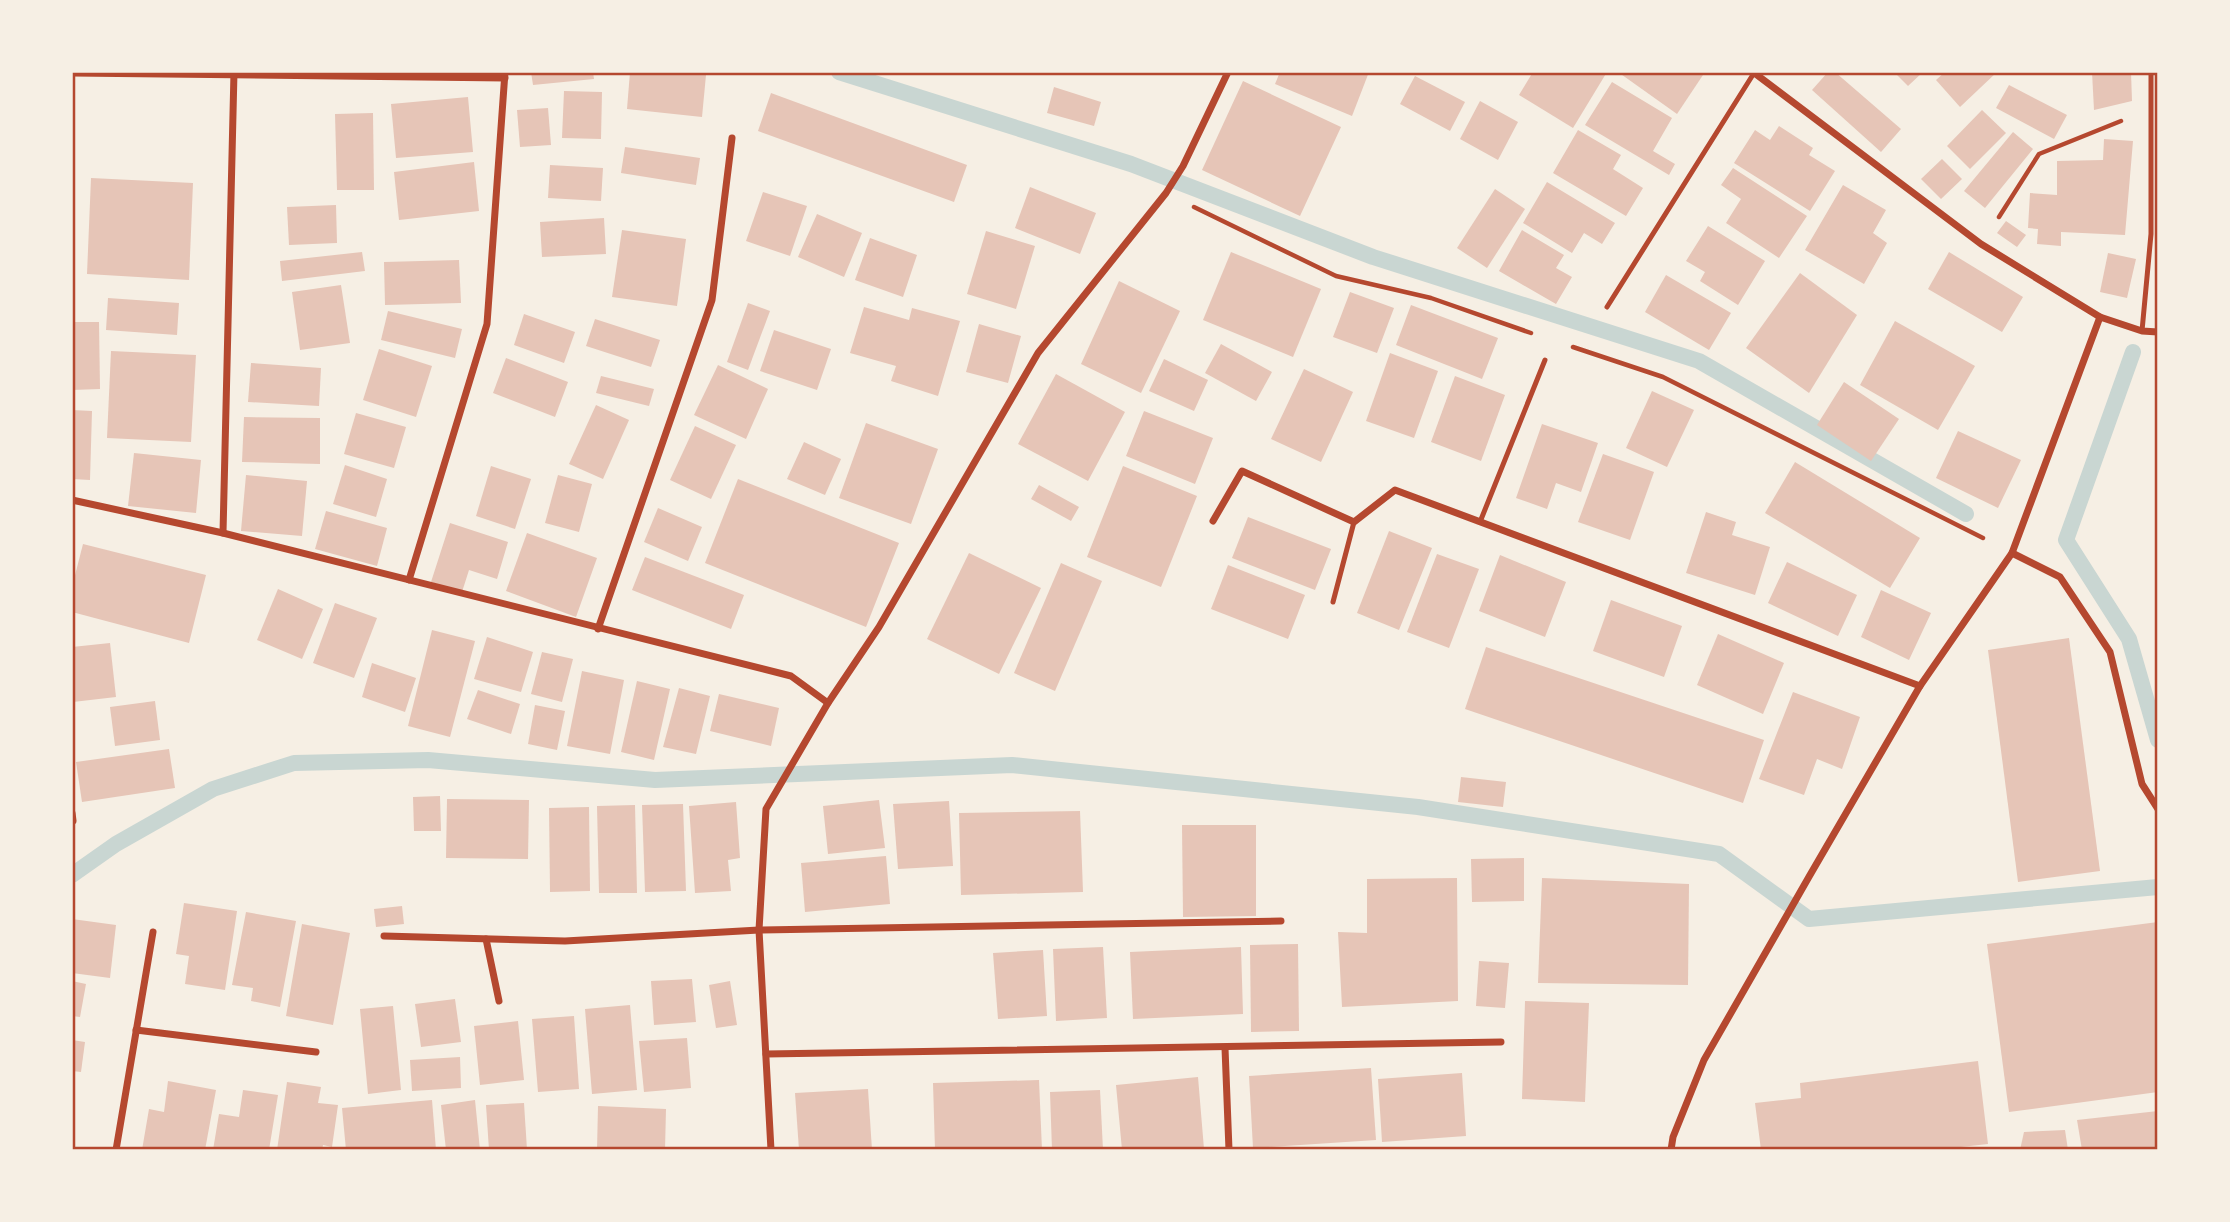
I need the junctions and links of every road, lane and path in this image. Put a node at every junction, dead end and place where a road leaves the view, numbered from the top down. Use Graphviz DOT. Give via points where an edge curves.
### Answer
graph roads {
  1 [pos="1228,72"];
  2 [pos="1753,72"];
  3 [pos="2151,72"];
  4 [pos="72,73"];
  5 [pos="234,73"];
  6 [pos="505,75"];
  7 [pos="2150,109"];
  8 [pos="732,138"];
  9 [pos="1166,193"];
  10 [pos="1981,244"];
  11 [pos="1607,307"];
  12 [pos="2100,317"];
  13 [pos="2142,331"];
  14 [pos="2158,332"];
  15 [pos="1535,334"];
  16 [pos="1560,342"];
  17 [pos="1545,360"];
  18 [pos="72,500"];
  19 [pos="1213,522"];
  20 [pos="1354,522"];
  21 [pos="1480,522"];
  22 [pos="223,533"];
  23 [pos="2012,553"];
  24 [pos="409,580"];
  25 [pos="1334,602"];
  26 [pos="598,629"];
  27 [pos="1920,686"];
  28 [pos="828,702"];
  29 [pos="2158,808"];
  30 [pos="72,813"];
  31 [pos="72,821"];
  32 [pos="1281,921"];
  33 [pos="759,930"];
  34 [pos="153,932"];
  35 [pos="384,936"];
  36 [pos="486,939"];
  37 [pos="499,1001"];
  38 [pos="136,1030"];
  39 [pos="1501,1042"];
  40 [pos="1225,1048"];
  41 [pos="316,1052"];
  42 [pos="766,1054"];
  43 [pos="116,1150"];
  44 [pos="771,1150"];
  45 [pos="1229,1150"];
  46 [pos="1671,1150"];
  1 -- 9 [label="street"];
  2 -- 10 [label="street"];
  2 -- 11 [label="lane"];
  3 -- 7 [label="lane"];
  4 -- 5 [label="street"];
  5 -- 6 [label="street"];
  5 -- 22 [label="street"];
  6 -- 24 [label="street" via="487,324"];
  7 -- 10 [label="path" via="2039,154"];
  7 -- 13 [label="lane" via="2151,234"];
  8 -- 26 [label="street" via="712,300"];
  9 -- 15 [label="path" via="1336,276 1432,298"];
  9 -- 28 [label="street" via="1038,353 879,626"];
  10 -- 12 [label="street"];
  12 -- 13 [label="street"];
  12 -- 23 [label="street"];
  13 -- 14 [label="street"];
  16 -- 23 [label="path" via="1663,377"];
  17 -- 21 [label="lane"];
  18 -- 22 [label="street"];
  19 -- 20 [label="street" via="1242,471"];
  20 -- 21 [label="street" via="1395,490"];
  20 -- 25 [label="lane"];
  21 -- 27 [label="street"];
  22 -- 24 [label="street"];
  23 -- 27 [label="street"];
  23 -- 29 [label="street" via="2060,577 2110,652 2142,784"];
  24 -- 26 [label="street"];
  26 -- 28 [label="street" via="791,676"];
  27 -- 46 [label="street" via="1704,1060"];
  28 -- 33 [label="street" via="766,809"];
  30 -- 31 [label="street"];
  32 -- 33 [label="street"];
  33 -- 36 [label="street" via="565,941"];
  33 -- 42 [label="street"];
  34 -- 38 [label="street"];
  35 -- 36 [label="street"];
  36 -- 37 [label="street"];
  38 -- 41 [label="street"];
  38 -- 43 [label="street"];
  39 -- 40 [label="street"];
  40 -- 42 [label="street"];
  40 -- 45 [label="street"];
  42 -- 44 [label="street"];
}
